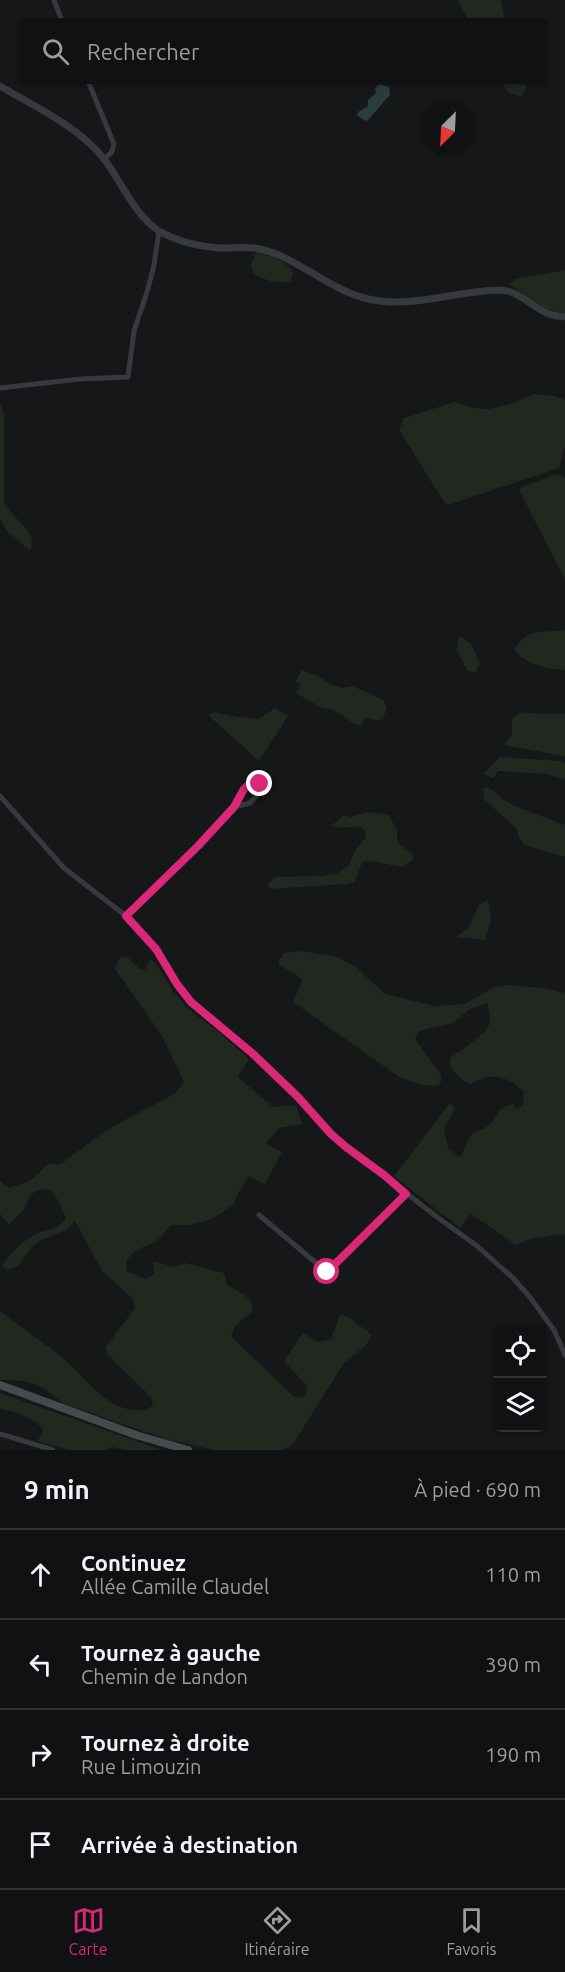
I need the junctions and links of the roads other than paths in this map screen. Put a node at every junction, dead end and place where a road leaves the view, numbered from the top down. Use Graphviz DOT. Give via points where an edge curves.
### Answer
graph roads {
  1 [pos="54,0"];
  2 [pos="61,18"];
  3 [pos="89,84"];
  4 [pos="0,86"];
  5 [pos="104,159"];
  6 [pos="159,231"];
  7 [pos="565,317"];
  8 [pos="0,388"];
  9 [pos="0,796"];
  10 [pos="234,807"];
  11 [pos="126,916"];
  12 [pos="406,1194"];
  13 [pos="259,1215"];
  14 [pos="565,1354"];
  15 [pos="0,1384"];
  16 [pos="0,1434"];
  17 [pos="53,1450"];
  18 [pos="188,1450"];
  1 -- 2 [label="street"];
  3 -- 5 [label="street" via="114,144"];
  4 -- 5 [label="street" via="78,135"];
  5 -- 6 [label="street" via="146,221"];
  6 -- 7 [label="street" via="207,247 261,249 365,299 402,302 500,290 519,295 545,312"];
  6 -- 8 [label="street" via="154,266 134,331 128,377"];
  9 -- 11 [label="street" via="64,868"];
  10 -- 10 [label="street" via="250,803 261,791 260,784 250,783"];
  10 -- 11 [label="street"];
  11 -- 12 [label="street" via="156,949 191,1002 252,1053 331,1134"];
  12 -- 13 [label="street" via="327,1272"];
  12 -- 14 [label="street" via="512,1277 554,1330"];
  15 -- 18 [label="main road" via="136,1435"];
  16 -- 17 [label="street"];
}
